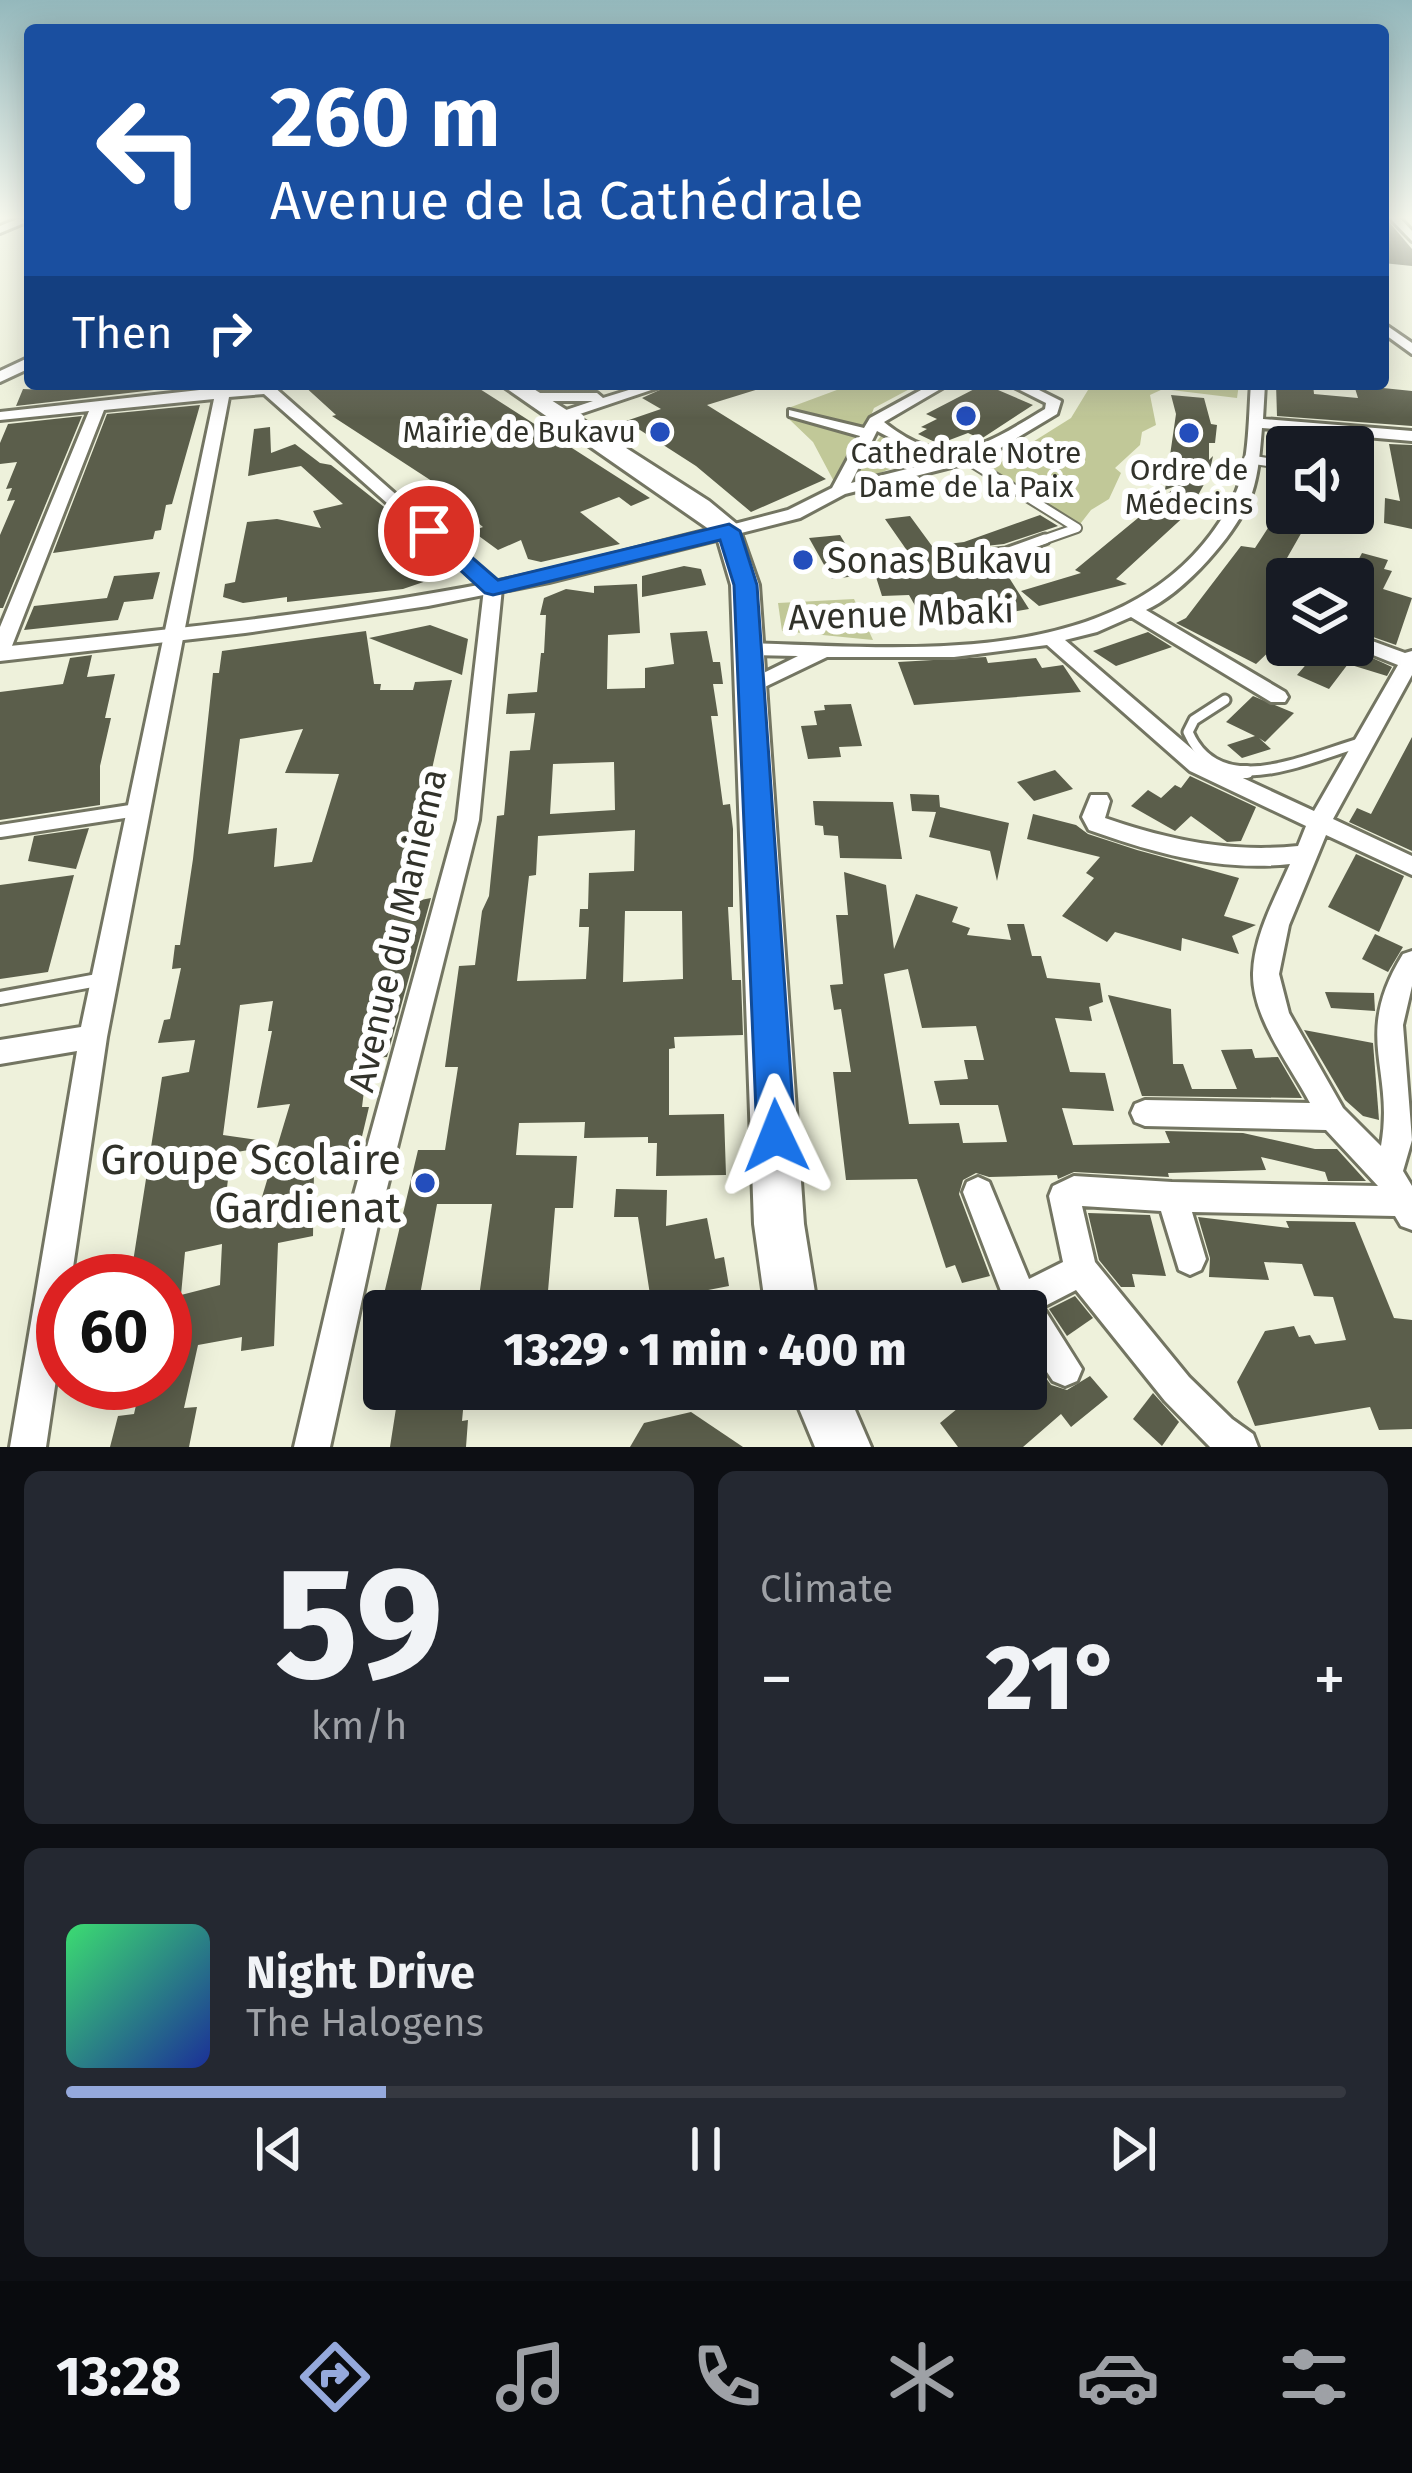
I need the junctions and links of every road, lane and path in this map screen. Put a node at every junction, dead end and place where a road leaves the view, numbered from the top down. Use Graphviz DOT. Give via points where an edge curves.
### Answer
graph roads {
  1 [pos="250,390"];
  2 [pos="267,390"];
  3 [pos="521,390"];
  4 [pos="644,390"];
  5 [pos="932,390"];
  6 [pos="1041,390"];
  7 [pos="1258,390"];
  8 [pos="222,396"];
  9 [pos="622,397"];
  10 [pos="98,407"];
  11 [pos="794,413"];
  12 [pos="0,416"];
  13 [pos="562,416"];
  14 [pos="1255,423"];
  15 [pos="871,427"];
  16 [pos="1412,436"];
  17 [pos="966,459"];
  18 [pos="1248,459"];
  19 [pos="1266,462"];
  20 [pos="838,491"];
  21 [pos="729,531"];
  22 [pos="942,560"];
  23 [pos="493,588"];
  24 [pos="1136,611"];
  25 [pos="176,634"];
  26 [pos="1054,640"];
  27 [pos="1374,647"];
  28 [pos="825,651"];
  29 [pos="0,652"];
  30 [pos="1411,659"];
  31 [pos="751,668"];
  32 [pos="1278,697"];
  33 [pos="1225,700"];
  34 [pos="1364,741"];
  35 [pos="1100,801"];
  36 [pos="140,809"];
  37 [pos="1320,821"];
  38 [pos="0,831"];
  39 [pos="1306,854"];
  40 [pos="1412,866"];
  41 [pos="1412,961"];
  42 [pos="105,979"];
  43 [pos="0,998"];
  44 [pos="93,1037"];
  45 [pos="0,1052"];
  46 [pos="1145,1113"];
  47 [pos="1333,1117"];
  48 [pos="978,1192"];
  49 [pos="1400,1196"];
  50 [pos="1172,1197"];
  51 [pos="1190,1259"];
  52 [pos="1081,1270"];
  53 [pos="789,1290"];
  54 [pos="1008,1290"];
  55 [pos="1047,1290"];
  56 [pos="1047,1347"];
  57 [pos="1066,1369"];
  58 [pos="827,1410"];
  59 [pos="28,1447"];
  60 [pos="312,1447"];
  61 [pos="843,1447"];
  62 [pos="1240,1447"];
  1 -- 8 [label="street"];
  2 -- 23 [label="street"];
  3 -- 9 [label="street"];
  3 -- 13 [label="main road"];
  4 -- 9 [label="street"];
  5 -- 15 [label="street"];
  6 -- 17 [label="street" via="1054,401 1052,411"];
  7 -- 14 [label="street, Avenue Mbaki"];
  8 -- 10 [label="street"];
  8 -- 25 [label="street"];
  9 -- 13 [label="street"];
  10 -- 12 [label="street"];
  10 -- 29 [label="street"];
  11 -- 15 [label="street"];
  13 -- 21 [label="main road"];
  14 -- 16 [label="street"];
  14 -- 18 [label="street, Avenue Mbaki"];
  15 -- 17 [label="street"];
  15 -- 20 [label="street"];
  17 -- 20 [label="street"];
  17 -- 22 [label="lane" via="1077,528 1006,553"];
  18 -- 19 [label="lane"];
  18 -- 24 [label="street, Avenue Mbaki" via="1242,499 1212,544"];
  20 -- 21 [label="street" via="794,514"];
  21 -- 23 [label="street"];
  21 -- 31 [label="main road" via="746,585"];
  23 -- 25 [label="street"];
  23 -- 60 [label="street, Avenue du Maniema" via="468,820"];
  24 -- 26 [label="street, Avenue Mbaki"];
  24 -- 32 [label="street"];
  25 -- 29 [label="street"];
  25 -- 36 [label="street"];
  26 -- 28 [label="street, Avenue Mbaki"];
  26 -- 37 [label="street" via="1198,766"];
  27 -- 30 [label="street"];
  28 -- 31 [label="street"];
  28 -- 31 [label="street, Avenue Mbaki"];
  30 -- 34 [label="street"];
  31 -- 53 [label="main road" via="778,1224"];
  33 -- 34 [label="lane" via="1188,732 1203,758 1225,771"];
  34 -- 37 [label="street"];
  35 -- 39 [label="street" via="1097,824 1210,857 1253,862"];
  36 -- 38 [label="lane"];
  36 -- 42 [label="street"];
  37 -- 39 [label="street"];
  37 -- 40 [label="street"];
  39 -- 47 [label="street" via="1276,925 1266,974 1276,1015"];
  41 -- 49 [label="street" via="1389,1028 1405,1130"];
  42 -- 43 [label="lane"];
  42 -- 44 [label="street"];
  44 -- 45 [label="street"];
  44 -- 59 [label="street"];
  46 -- 47 [label="street"];
  47 -- 49 [label="street"];
  48 -- 54 [label="street"];
  49 -- 50 [label="street"];
  50 -- 51 [label="street"];
  50 -- 52 [label="street" via="1064,1196"];
  52 -- 55 [label="street"];
  52 -- 62 [label="street" via="1177,1388"];
  56 -- 57 [label="street"];
  58 -- 61 [label="main road"];
}
